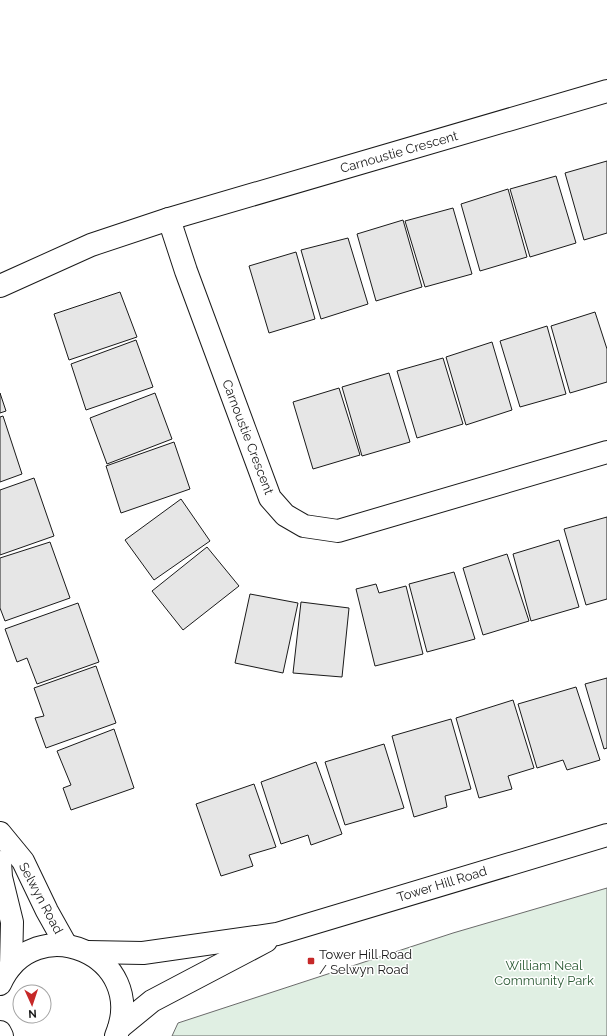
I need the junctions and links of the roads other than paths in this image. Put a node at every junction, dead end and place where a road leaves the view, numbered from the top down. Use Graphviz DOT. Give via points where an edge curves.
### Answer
graph roads {
  1 [pos="607,91"];
  2 [pos="169,219"];
  3 [pos="0,286"];
  4 [pos="607,452"];
  5 [pos="0,833"];
  6 [pos="607,835"];
  7 [pos="0,862"];
  8 [pos="277,934"];
  9 [pos="66,945"];
  10 [pos="88,952"];
  11 [pos="6,975"];
  12 [pos="0,1032"];
  13 [pos="118,1032"];
  14 [pos="2,1036"];
  1 -- 2 [label="street, Carnoustie Crescent"];
  2 -- 3 [label="street, Carnoustie Crescent" via="91,245"];
  2 -- 4 [label="street, Carnoustie Crescent" via="270,498 285,515 304,526 338,531"];
  5 -- 9 [label="street, Selwyn Road" via="23,862"];
  6 -- 8 [label="street, Tower Hill Road"];
  7 -- 11 [label="street, Selwyn Road" via="12,922"];
  8 -- 10 [label="street, Tower Hill Road" via="143,953"];
  8 -- 13 [label="street, Tower Hill Road" via="152,1001"];
  9 -- 10 [label="street"];
  9 -- 11 [label="street" via="36,949 22,956"];
  10 -- 13 [label="street" via="103,963 114,976 121,993 122,1010"];
  12 -- 14 [label="street"];
}
